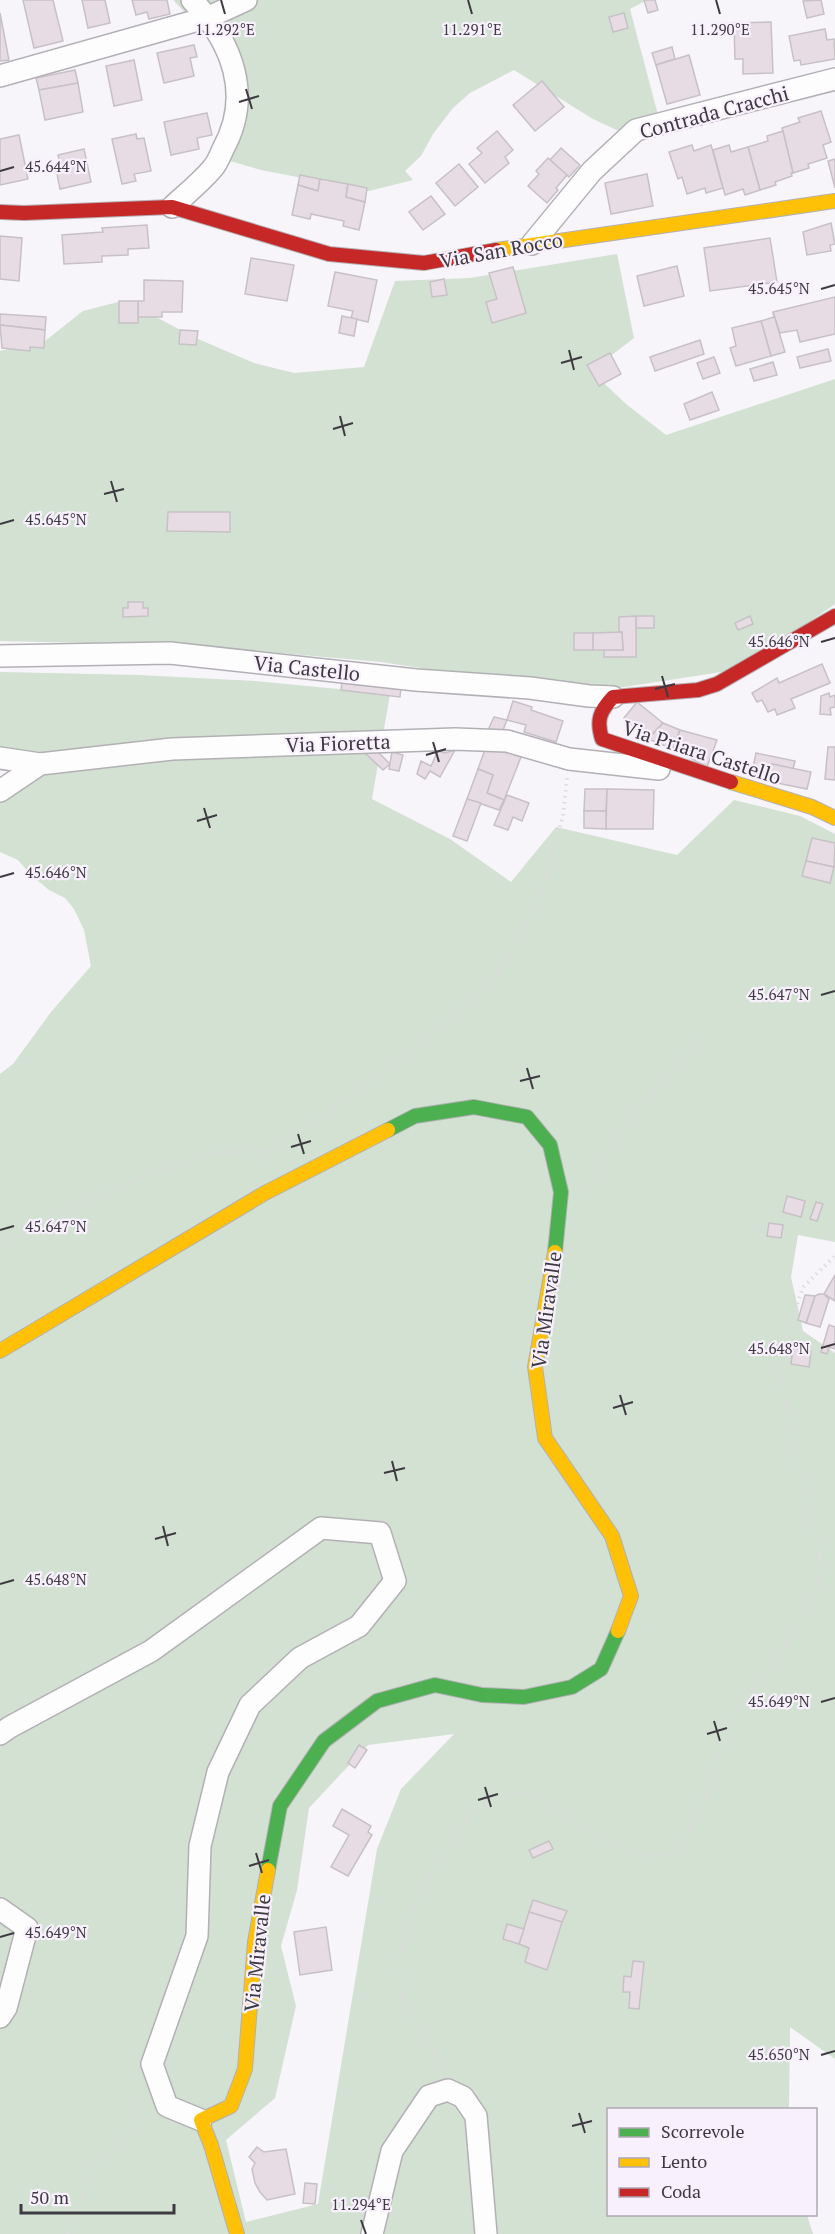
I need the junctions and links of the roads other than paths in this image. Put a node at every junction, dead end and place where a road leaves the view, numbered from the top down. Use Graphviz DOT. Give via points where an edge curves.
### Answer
graph roads {
  1 [pos="192,0"];
  2 [pos="246,0"];
  3 [pos="209,17"];
  4 [pos="0,76"];
  5 [pos="835,79"];
  6 [pos="835,201"];
  7 [pos="171,207"];
  8 [pos="0,212"];
  9 [pos="532,244"];
  10 [pos="835,616"];
  11 [pos="0,656"];
  12 [pos="612,697"];
  13 [pos="0,758"];
  14 [pos="39,764"];
  15 [pos="681,766"];
  16 [pos="0,791"];
  17 [pos="835,818"];
  18 [pos="0,1351"];
  19 [pos="0,1734"];
  20 [pos="0,1909"];
  21 [pos="0,2017"];
  22 [pos="201,2120"];
  23 [pos="237,2234"];
  24 [pos="372,2234"];
  25 [pos="486,2234"];
  1 -- 3 [label="street"];
  2 -- 3 [label="street"];
  3 -- 4 [label="street"];
  3 -- 7 [label="street" via="227,46 237,81 232,133 213,168"];
  5 -- 9 [label="street, Contrada Cracchi" via="636,130 592,171"];
  6 -- 9 [label="street, Via San Rocco"];
  7 -- 8 [label="street, Via San Rocco"];
  7 -- 9 [label="street, Via San Rocco" via="329,254 424,263"];
  10 -- 12 [label="street" via="717,684 698,690"];
  11 -- 12 [label="street, Via Castello" via="170,652"];
  12 -- 15 [label="street, Via Priara Castello" via="599,712 597,726 602,739"];
  13 -- 14 [label="street"];
  14 -- 15 [label="street, Via Fioretta" via="172,749 455,739 507,741 569,759 662,769"];
  14 -- 16 [label="street, Via Fioretta"];
  15 -- 17 [label="street, Via Priara Castello" via="812,807"];
  18 -- 22 [label="street, Via Miravalle" via="265,1193 415,1116 474,1107 527,1118 550,1145 561,1192 553,1272 535,1367 545,1438 612,1536 631,1596 602,1669 572,1686 524,1697 482,1695 435,1685 377,1701 324,1741 280,1806 255,1942 245,2069 231,2106"];
  19 -- 22 [label="street" via="151,1651 321,1528 380,1533 395,1581 359,1626 300,1658 250,1705 218,1772 200,1846 196,1936 152,2064 167,2106"];
  20 -- 21 [label="street" via="27,1928 6,2008"];
  22 -- 23 [label="street"];
  24 -- 25 [label="street" via="392,2151 429,2096 448,2090 463,2097 476,2116"];
}
